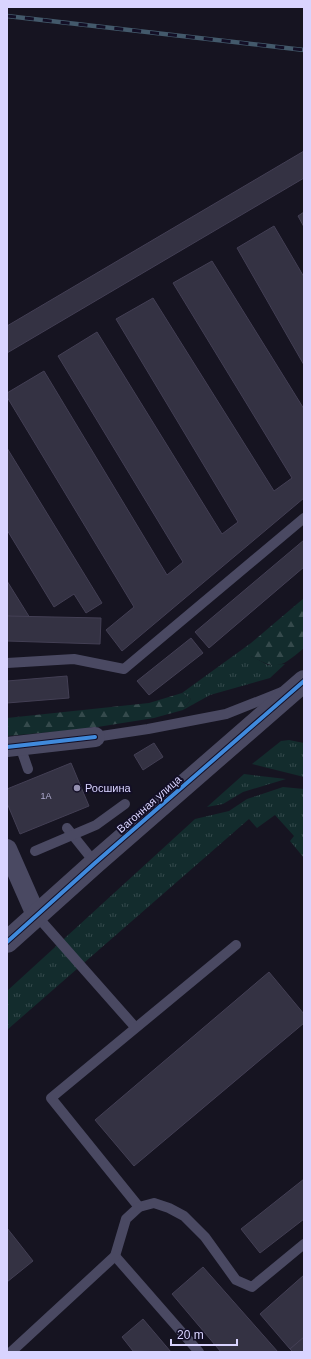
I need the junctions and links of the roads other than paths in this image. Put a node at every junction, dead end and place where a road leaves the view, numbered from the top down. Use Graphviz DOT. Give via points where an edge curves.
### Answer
graph roads {
  1 [pos="304,518"];
  2 [pos="7,663"];
  3 [pos="303,685"];
  4 [pos="95,737"];
  5 [pos="13,747"];
  6 [pos="28,769"];
  7 [pos="125,804"];
  8 [pos="69,832"];
  9 [pos="7,849"];
  10 [pos="35,851"];
  11 [pos="95,862"];
  12 [pos="40,920"];
  13 [pos="7,942"];
  14 [pos="236,945"];
  15 [pos="135,1027"];
  16 [pos="139,1207"];
  17 [pos="304,1244"];
  18 [pos="115,1256"];
  19 [pos="11,1352"];
  20 [pos="199,1352"];
  1 -- 2 [label="lane" via="124,669 74,659"];
  3 -- 4 [label="lane" via="226,714"];
  3 -- 11 [label="street, Вагонная улица"];
  4 -- 5 [label="street"];
  5 -- 6 [label="lane"];
  7 -- 8 [label="lane" via="96,825"];
  8 -- 10 [label="lane"];
  8 -- 11 [label="lane"];
  9 -- 12 [label="street"];
  11 -- 12 [label="street, Вагонная улица"];
  12 -- 13 [label="street, Вагонная улица"];
  12 -- 15 [label="lane"];
  14 -- 15 [label="lane"];
  15 -- 16 [label="lane" via="51,1098"];
  16 -- 17 [label="lane" via="154,1203 184,1216 205,1237 236,1280 252,1287"];
  16 -- 18 [label="lane" via="126,1219"];
  18 -- 19 [label="lane"];
  18 -- 20 [label="lane"];
}
